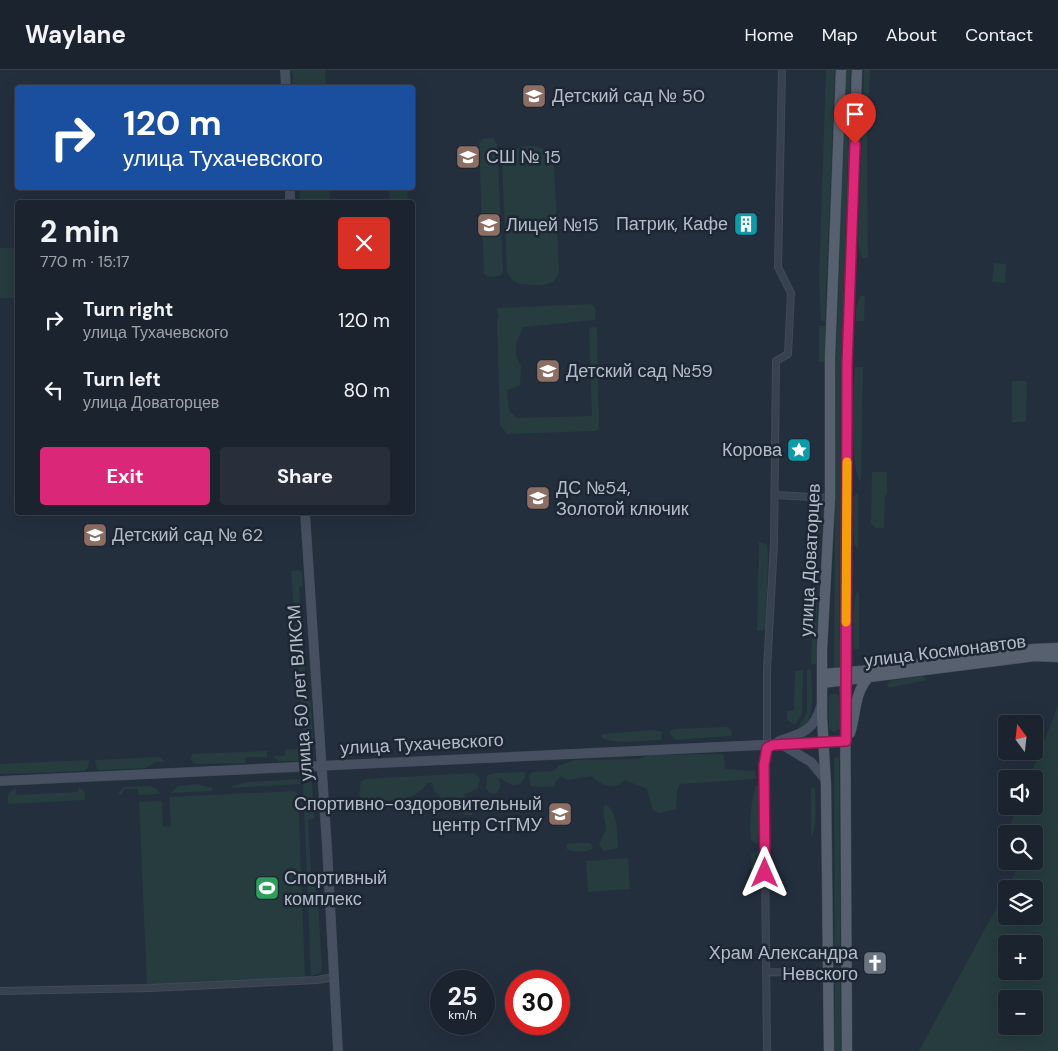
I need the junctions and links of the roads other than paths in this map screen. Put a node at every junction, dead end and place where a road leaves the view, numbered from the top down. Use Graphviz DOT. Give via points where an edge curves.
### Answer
graph roads {
  1 [pos="285,70"];
  2 [pos="782,70"];
  3 [pos="841,70"];
  4 [pos="858,70"];
  5 [pos="286,85"];
  6 [pos="775,495"];
  7 [pos="830,498"];
  8 [pos="305,515"];
  9 [pos="1058,648"];
  10 [pos="846,654"];
  11 [pos="1058,657"];
  12 [pos="867,674"];
  13 [pos="822,678"];
  14 [pos="843,678"];
  15 [pos="822,703"];
  16 [pos="846,741"];
  17 [pos="824,742"];
  18 [pos="774,745"];
  19 [pos="322,766"];
  20 [pos="826,780"];
  21 [pos="0,781"];
  22 [pos="767,972"];
  23 [pos="828,973"];
  24 [pos="334,978"];
  25 [pos="0,992"];
  26 [pos="338,1051"];
  27 [pos="767,1051"];
  28 [pos="829,1051"];
  29 [pos="847,1051"];
  1 -- 5 [label="street"];
  2 -- 6 [label="street" via="778,267 790,293 788,354 776,361"];
  3 -- 7 [label="main road, улица Доваторцев" via="830,356"];
  4 -- 10 [label="main road, улица Доваторцев" via="847,365"];
  6 -- 7 [label="street"];
  6 -- 18 [label="street" via="767,669"];
  7 -- 13 [label="main road, улица Доваторцев"];
  8 -- 19 [label="street, улица 50 лет ВЛКСМ"];
  9 -- 12 [label="main road, улица Космонавтов" via="1034,648"];
  10 -- 12 [label="main road"];
  10 -- 14 [label="main road, улица Доваторцев"];
  11 -- 12 [label="main road, улица Космонавтов" via="1035,656"];
  12 -- 14 [label="main road"];
  12 -- 16 [label="main road" via="858,692"];
  13 -- 14 [label="main road"];
  13 -- 15 [label="main road, улица Доваторцев"];
  14 -- 16 [label="main road, улица Доваторцев"];
  15 -- 17 [label="main road, улица Доваторцев"];
  15 -- 18 [label="street" via="806,732"];
  16 -- 17 [label="street, улица Тухачевского"];
  16 -- 29 [label="main road, улица Доваторцев"];
  17 -- 18 [label="street, улица Тухачевского"];
  17 -- 20 [label="main road, улица Доваторцев"];
  18 -- 19 [label="street, улица Тухачевского"];
  18 -- 20 [label="street" via="811,762"];
  18 -- 22 [label="street" via="767,748 764,765"];
  19 -- 21 [label="street, улица Тухачевского"];
  19 -- 24 [label="street, улица 50 лет ВЛКСМ"];
  20 -- 23 [label="main road, улица Доваторцев"];
  22 -- 23 [label="street"];
  22 -- 27 [label="street"];
  23 -- 28 [label="main road, улица Доваторцев"];
  24 -- 25 [label="street"];
  24 -- 26 [label="street, улица 50 лет ВЛКСМ"];
}
